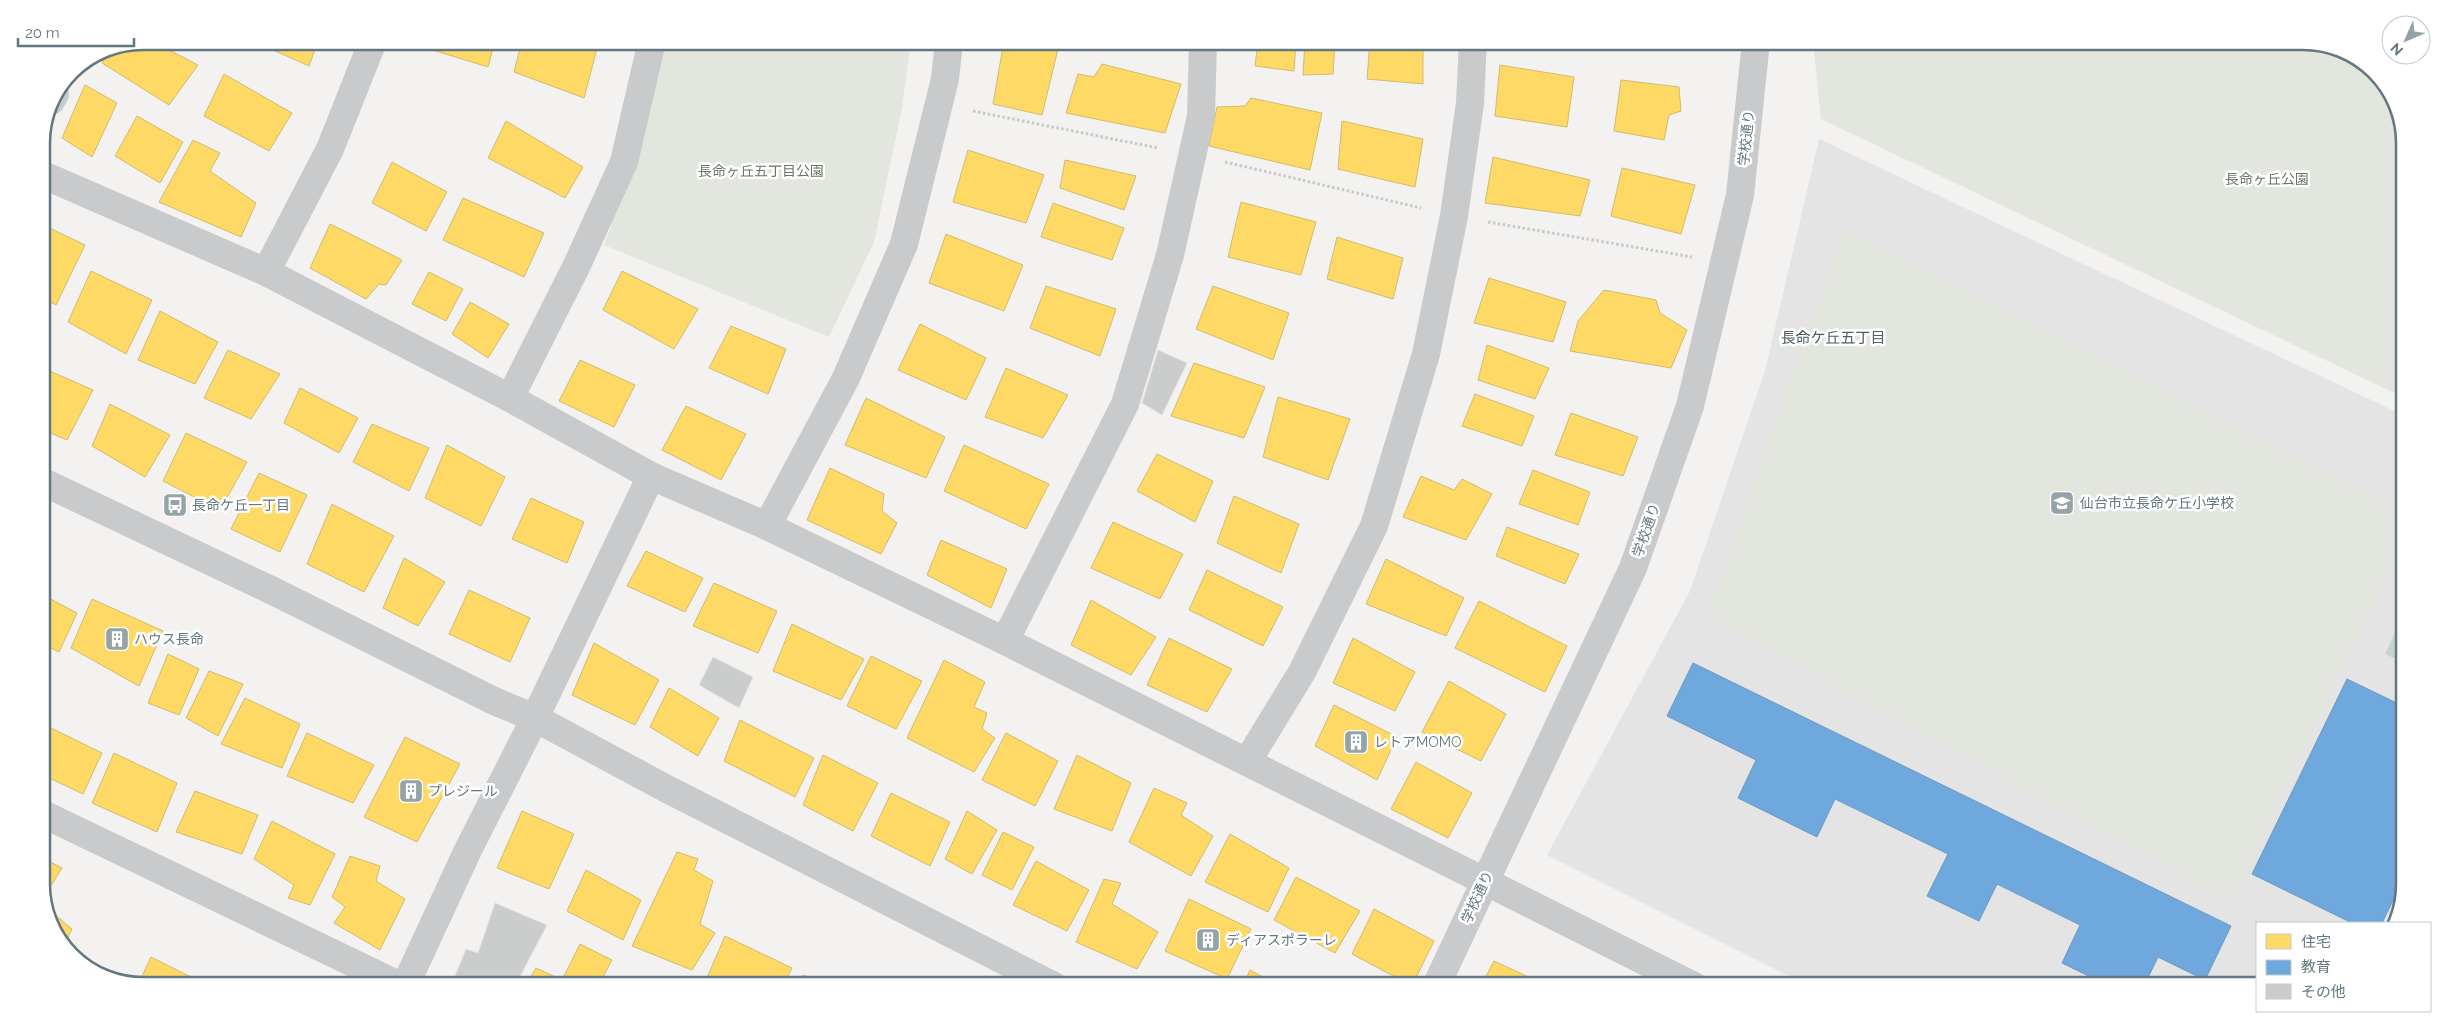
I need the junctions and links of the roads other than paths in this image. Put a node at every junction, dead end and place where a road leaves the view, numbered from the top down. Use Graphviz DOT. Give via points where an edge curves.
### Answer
graph roads {
  1 [pos="369,50"];
  2 [pos="650,50"];
  3 [pos="948,50"];
  4 [pos="1203,50"];
  5 [pos="1473,50"];
  6 [pos="1755,50"];
  7 [pos="50,178"];
  8 [pos="266,272"];
  9 [pos="510,398"];
  10 [pos="651,476"];
  11 [pos="50,485"];
  12 [pos="767,526"];
  13 [pos="1005,641"];
  14 [pos="535,718"];
  15 [pos="1247,762"];
  16 [pos="50,817"];
  17 [pos="1485,880"];
  18 [pos="382,977"];
  19 [pos="409,977"];
  20 [pos="1036,977"];
  21 [pos="1440,977"];
  22 [pos="1676,977"];
  1 -- 8 [label="street" via="330,149"];
  2 -- 9 [label="street" via="624,162"];
  3 -- 12 [label="street" via="945,78 904,244 846,378"];
  4 -- 13 [label="street" via="1201,116 1170,255 1126,404"];
  5 -- 15 [label="street" via="1470,103 1454,216 1426,354 1374,526 1302,672"];
  6 -- 17 [label="street, 学校通り" via="1740,196 1690,406 1633,568"];
  7 -- 8 [label="street"];
  8 -- 9 [label="street"];
  9 -- 10 [label="street"];
  10 -- 12 [label="street"];
  10 -- 14 [label="street"];
  11 -- 14 [label="street"];
  12 -- 13 [label="street"];
  13 -- 15 [label="street"];
  14 -- 19 [label="street" via="468,850"];
  14 -- 20 [label="street" via="665,788"];
  15 -- 17 [label="street"];
  16 -- 18 [label="street"];
  17 -- 21 [label="street, 学校通り"];
  17 -- 22 [label="street"];
}
